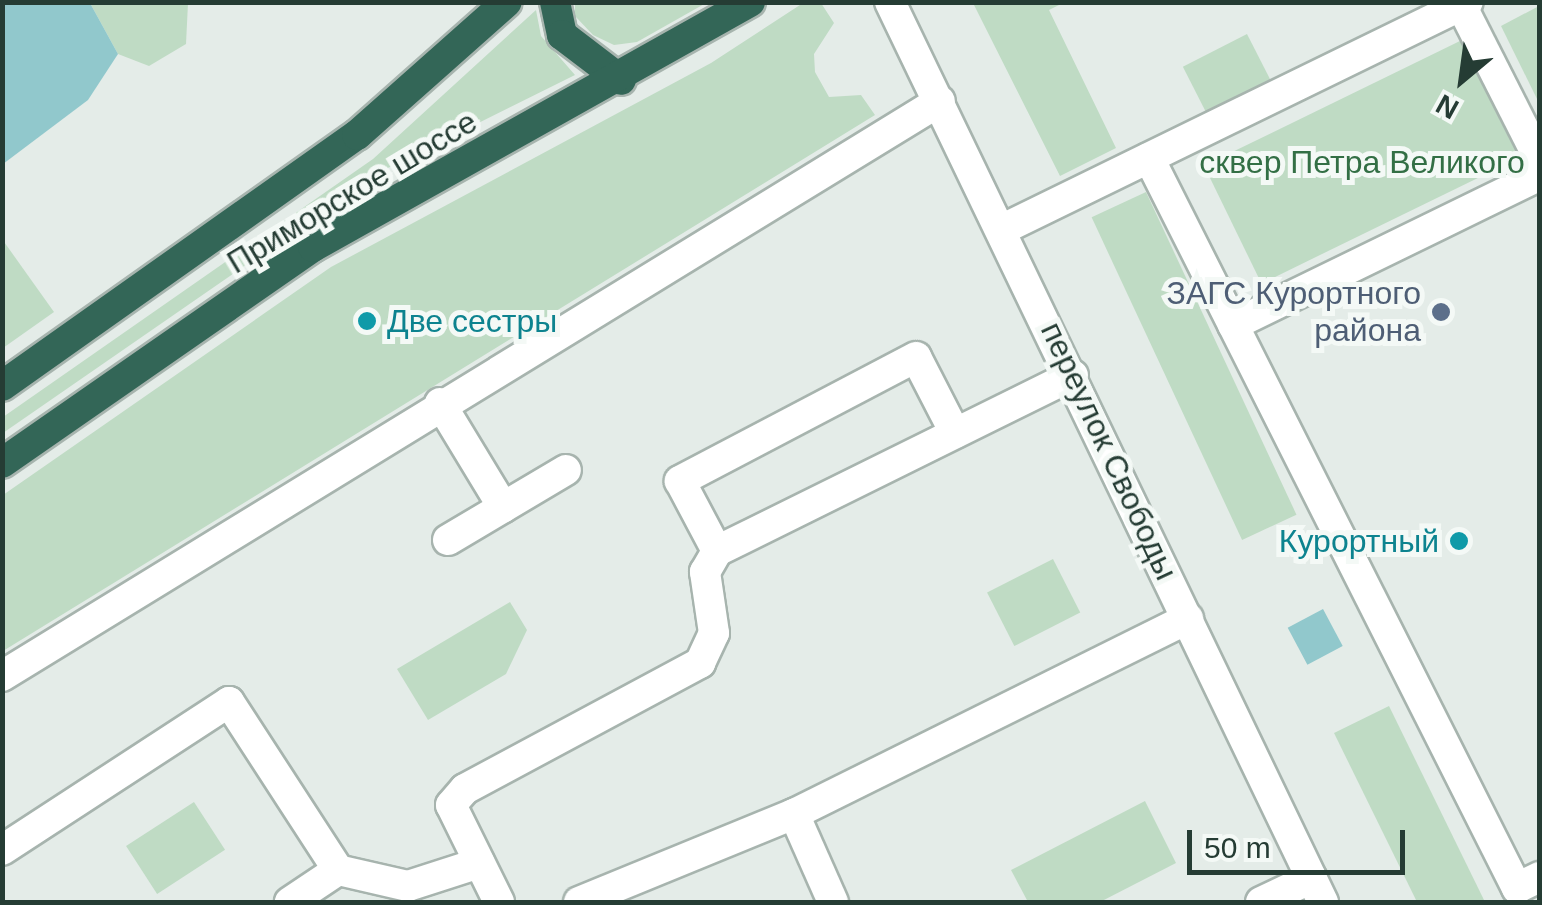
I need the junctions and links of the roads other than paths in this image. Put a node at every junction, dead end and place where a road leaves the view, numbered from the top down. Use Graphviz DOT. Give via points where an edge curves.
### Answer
graph roads {
  1 [pos="507,2"];
  2 [pos="555,2"];
  3 [pos="750,2"];
  4 [pos="890,2"];
  5 [pos="1465,4"];
  6 [pos="621,80"];
  7 [pos="940,101"];
  8 [pos="1149,158"];
  9 [pos="1540,161"];
  10 [pos="1540,175"];
  11 [pos="1003,229"];
  12 [pos="1234,325"];
  13 [pos="1073,375"];
  14 [pos="2,386"];
  15 [pos="440,403"];
  16 [pos="955,434"];
  17 [pos="2,463"];
  18 [pos="566,470"];
  19 [pos="504,507"];
  20 [pos="448,540"];
  21 [pos="717,551"];
  22 [pos="1188,618"];
  23 [pos="2,676"];
  24 [pos="794,814"];
  25 [pos="2,850"];
  26 [pos="480,863"];
  27 [pos="338,870"];
  28 [pos="1526,889"];
  29 [pos="1317,890"];
  30 [pos="290,902"];
  31 [pos="498,902"];
  32 [pos="579,902"];
  33 [pos="832,902"];
  34 [pos="1262,902"];
  1 -- 14 [label="highway, Приморское шоссе" via="357,136"];
  2 -- 6 [label="highway" via="562,35"];
  3 -- 6 [label="highway, Приморское шоссе"];
  4 -- 7 [label="street, переулок Свободы"];
  5 -- 8 [label="street"];
  5 -- 9 [label="street"];
  6 -- 17 [label="highway, Приморское шоссе" via="313,248"];
  7 -- 11 [label="street, переулок Свободы"];
  7 -- 15 [label="street"];
  8 -- 11 [label="street"];
  8 -- 12 [label="street"];
  10 -- 12 [label="street"];
  11 -- 13 [label="street, переулок Свободы"];
  12 -- 28 [label="street"];
  13 -- 16 [label="street"];
  13 -- 22 [label="street, переулок Свободы"];
  15 -- 19 [label="street"];
  15 -- 23 [label="street"];
  16 -- 21 [label="street"];
  16 -- 21 [label="street" via="916,356 680,481"];
  18 -- 19 [label="street"];
  19 -- 20 [label="street"];
  21 -- 26 [label="street" via="705,572 714,633 700,663 465,789 451,806"];
  22 -- 24 [label="street"];
  22 -- 29 [label="street, переулок Свободы"];
  24 -- 32 [label="street"];
  24 -- 33 [label="street"];
  25 -- 27 [label="street" via="229,702"];
  26 -- 27 [label="street" via="408,886"];
  26 -- 31 [label="street"];
  27 -- 30 [label="street"];
  29 -- 34 [label="street"];
}
